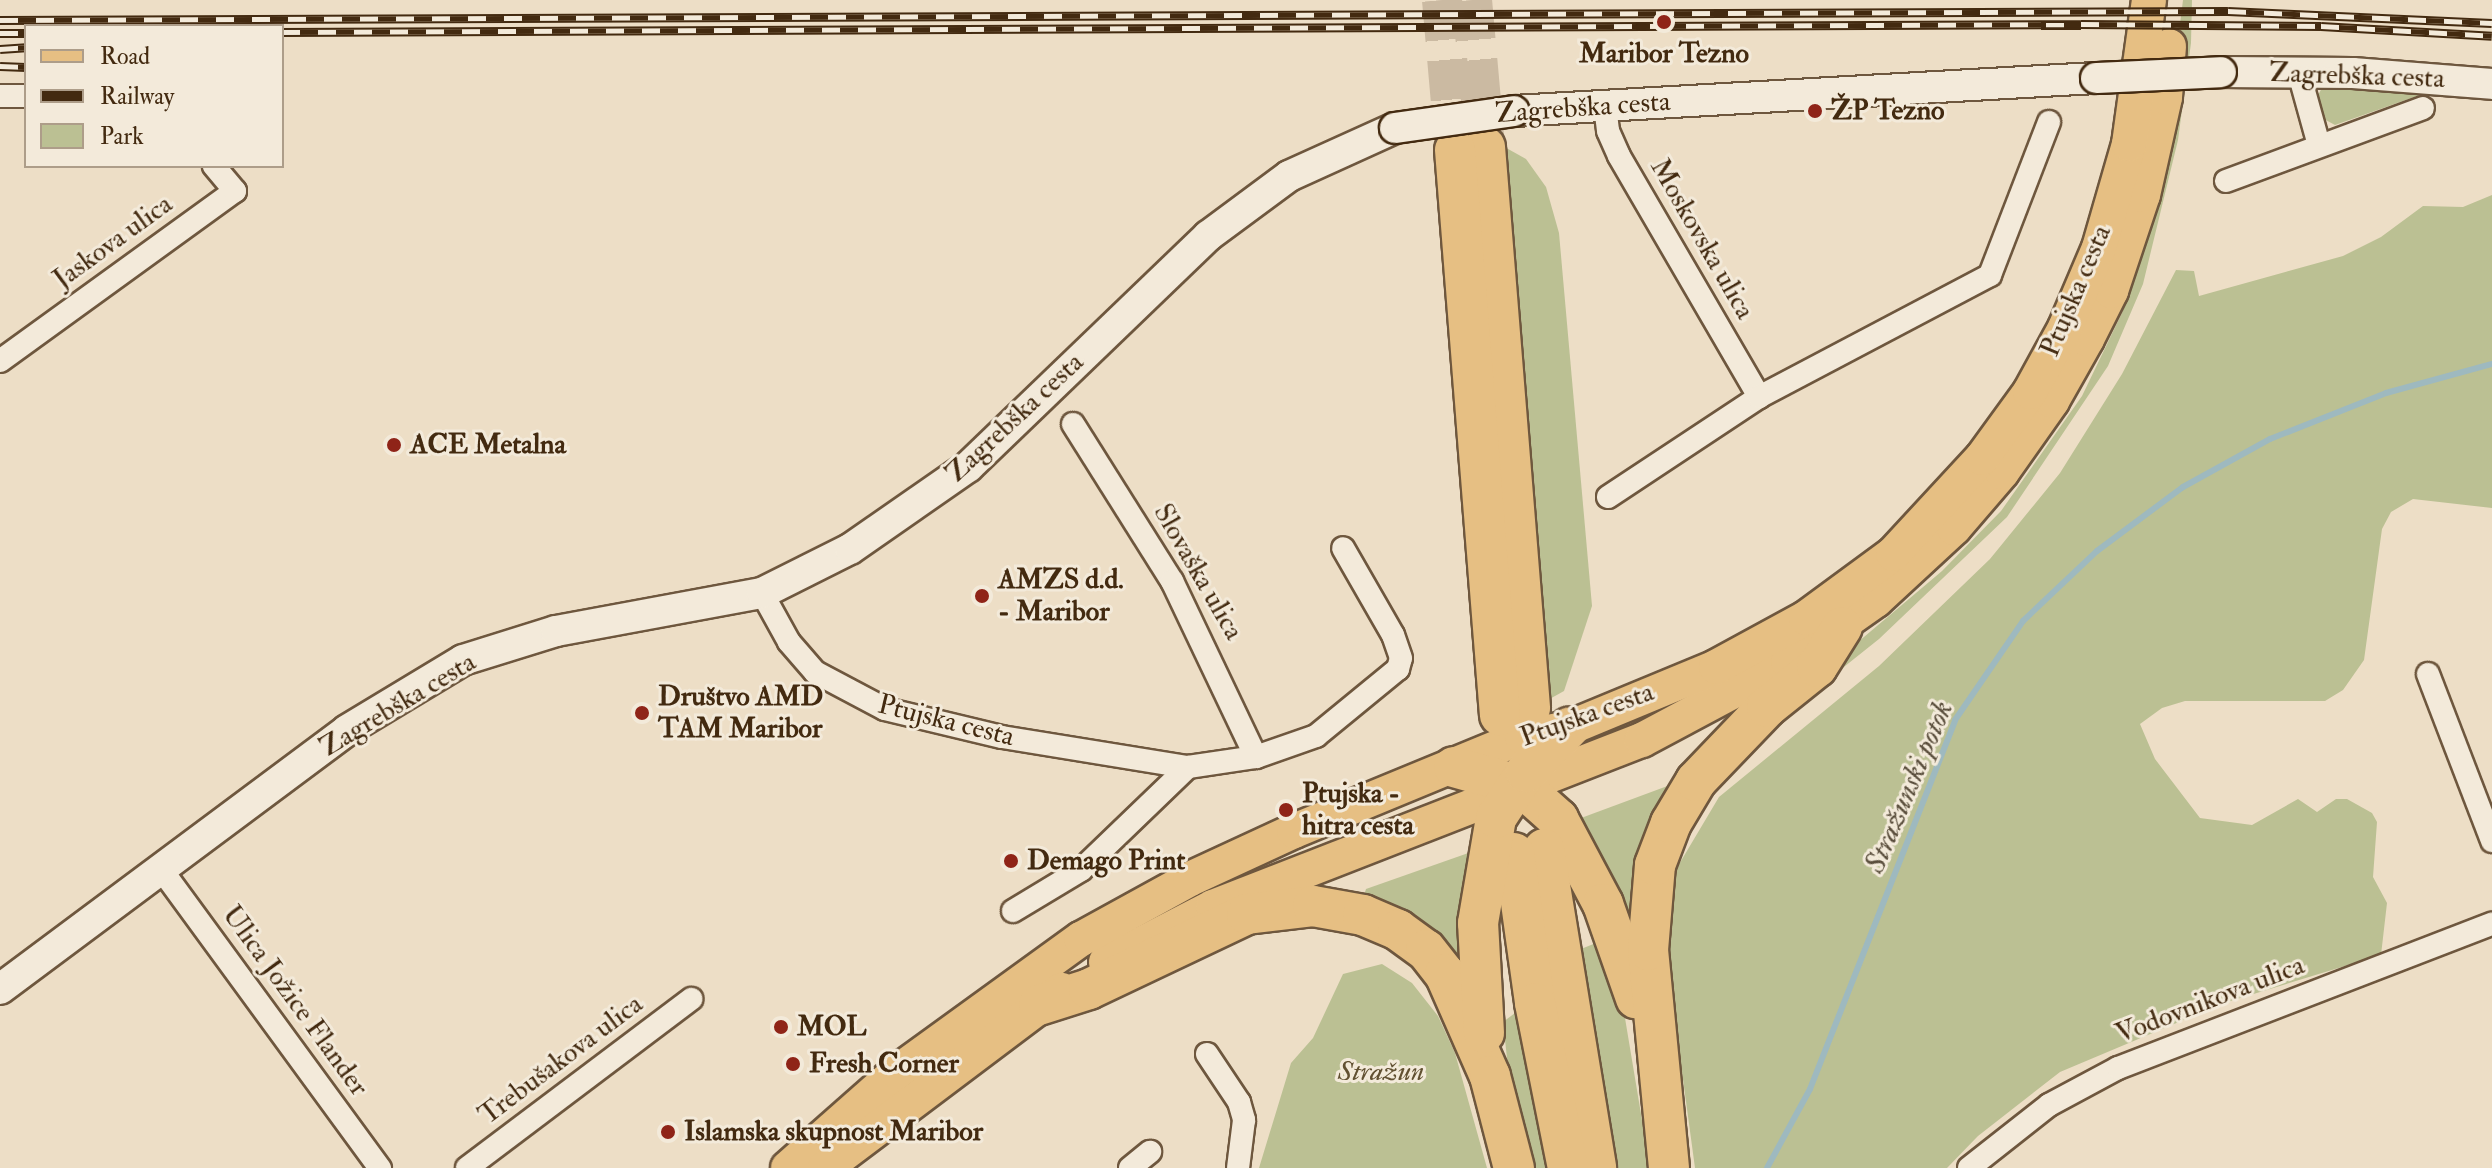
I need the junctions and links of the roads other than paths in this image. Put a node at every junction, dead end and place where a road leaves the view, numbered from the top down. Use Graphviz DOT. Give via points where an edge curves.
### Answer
graph roads {
  1 [pos="2149,0"];
  2 [pos="2170,0"];
  3 [pos="2299,73"];
  4 [pos="2492,84"];
  5 [pos="0,96"];
  6 [pos="24,96"];
  7 [pos="1605,106"];
  8 [pos="2423,108"];
  9 [pos="2049,122"];
  10 [pos="2319,145"];
  11 [pos="1470,149"];
  12 [pos="216,168"];
  13 [pos="2226,181"];
  14 [pos="0,361"];
  15 [pos="1759,397"];
  16 [pos="1073,424"];
  17 [pos="1608,497"];
  18 [pos="1343,548"];
  19 [pos="762,593"];
  20 [pos="1842,627"];
  21 [pos="2428,674"];
  22 [pos="1515,712"];
  23 [pos="1569,728"];
  24 [pos="1256,757"];
  25 [pos="1188,767"];
  26 [pos="1454,767"];
  27 [pos="1521,786"];
  28 [pos="2492,841"];
  29 [pos="161,869"];
  30 [pos="1013,911"];
  31 [pos="2492,924"];
  32 [pos="0,989"];
  33 [pos="691,999"];
  34 [pos="1039,1005"];
  35 [pos="1207,1054"];
  36 [pos="1490,1076"];
  37 [pos="1660,1103"];
  38 [pos="1150,1152"];
  39 [pos="380,1168"];
  40 [pos="467,1168"];
  41 [pos="788,1168"];
  42 [pos="825,1168"];
  43 [pos="1130,1168"];
  44 [pos="1238,1168"];
  45 [pos="1514,1168"];
  46 [pos="1568,1168"];
  47 [pos="1596,1168"];
  48 [pos="1669,1168"];
  49 [pos="1969,1168"];
  1 -- 23 [label="main road, Ptujska cesta" via="2129,144 2099,248 2030,392 1982,458 1893,554 1806,618 1716,667"];
  2 -- 20 [label="main road, Ptujska cesta" via="2165,97 2156,145 2124,253 2087,339 2052,401 1964,517"];
  3 -- 4 [label="street, Zagrebška cesta"];
  3 -- 7 [label="street, Zagrebška cesta, bridge" via="2221,72"];
  3 -- 10 [label="street"];
  5 -- 6 [label="street"];
  7 -- 15 [label="street, Moskovska ulica" via="1619,156"];
  7 -- 19 [label="street, Zagrebška cesta, bridge" via="1514,111 1395,128 1289,176 1208,236 968,467 850,549"];
  8 -- 10 [label="street"];
  9 -- 15 [label="street" via="1990,275"];
  10 -- 13 [label="street"];
  11 -- 22 [label="highway"];
  12 -- 14 [label="street, Jaskova ulica" via="235,191"];
  15 -- 17 [label="street"];
  16 -- 24 [label="street, Slovaška ulica" via="1172,581"];
  18 -- 24 [label="street, Ptujska cesta" via="1393,635 1401,658 1398,669 1316,736"];
  19 -- 25 [label="street, Ptujska cesta" via="789,642 815,672 885,709 1002,737"];
  19 -- 29 [label="street, Zagrebška cesta" via="556,631 463,660 347,730"];
  20 -- 27 [label="main road, Ptujska cesta" via="1731,696 1627,746"];
  20 -- 37 [label="highway" via="1817,667 1767,707 1707,768 1671,823 1648,906"];
  21 -- 28 [label="street"];
  23 -- 26 [label="main road, Ptujska cesta" via="1522,737"];
  23 -- 27 [label="highway" via="1526,772"];
  24 -- 25 [label="street, Ptujska cesta"];
  25 -- 30 [label="street" via="1081,870"];
  26 -- 27 [label="highway"];
  26 -- 41 [label="main road, Ptujska cesta" via="1203,873 1081,939 897,1072"];
  27 -- 34 [label="main road, Ptujska cesta" via="1213,907 1126,949"];
  27 -- 36 [label="highway" via="1496,818 1478,923"];
  27 -- 37 [label="highway" via="1558,819 1597,890 1626,960"];
  29 -- 32 [label="street, Zagrebška cesta"];
  29 -- 39 [label="street, Ulica Jožice Flander"];
  31 -- 49 [label="street, Vodovnikova ulica" via="2118,1068 2049,1105"];
  33 -- 40 [label="street, Trebušakova ulica"];
  34 -- 36 [label="highway" via="1089,989 1247,914 1313,906 1345,909 1398,930 1426,950 1462,1008"];
  34 -- 42 [label="main road, Ptujska cesta"];
  35 -- 44 [label="street" via="1239,1102 1244,1120"];
  36 -- 45 [label="highway"];
  37 -- 48 [label="highway"];
  38 -- 43 [label="street"];
  46 -- 47 [label="highway" via="1535,1003 1529,851"];
}
